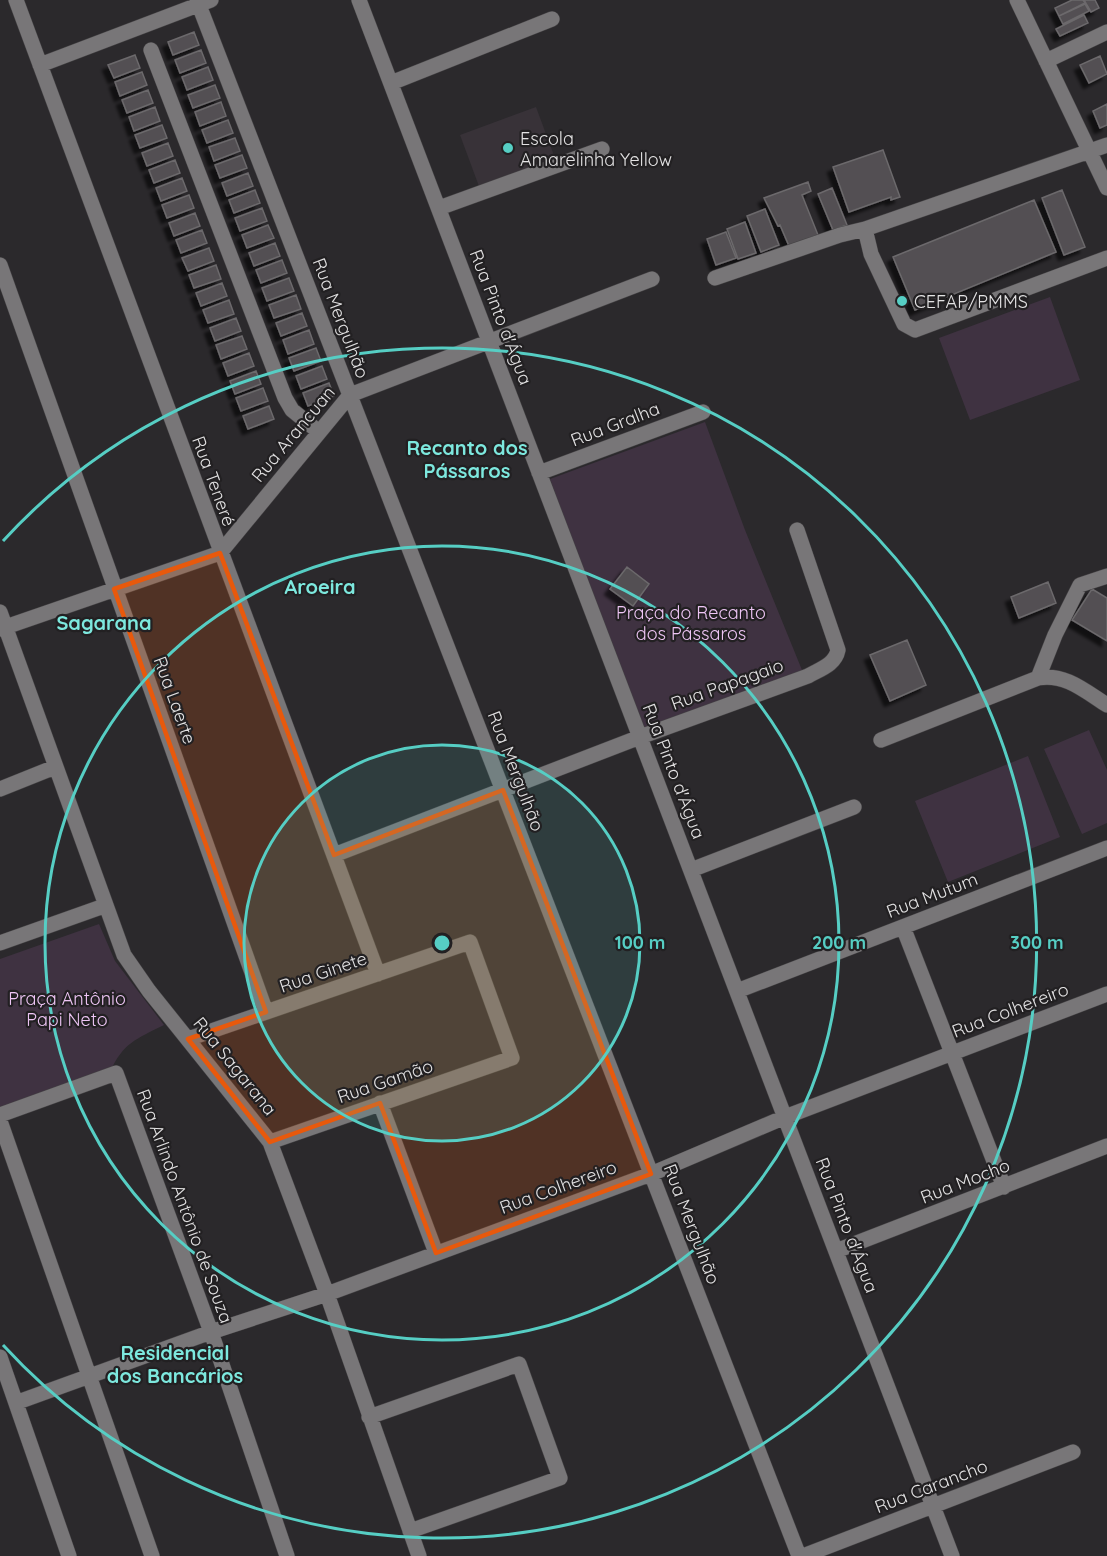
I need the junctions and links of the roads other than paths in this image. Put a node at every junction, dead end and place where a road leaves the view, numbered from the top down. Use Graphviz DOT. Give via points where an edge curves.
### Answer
graph roads {
  1 [pos="16,0"];
  2 [pos="359,0"];
  3 [pos="1017,0"];
  4 [pos="202,2"];
  5 [pos="552,19"];
  6 [pos="1107,32"];
  7 [pos="151,50"];
  8 [pos="1046,61"];
  9 [pos="40,65"];
  10 [pos="391,83"];
  11 [pos="1107,144"];
  12 [pos="602,149"];
  13 [pos="1089,153"];
  14 [pos="1107,188"];
  15 [pos="439,208"];
  16 [pos="865,229"];
  17 [pos="1107,258"];
  18 [pos="0,265"];
  19 [pos="715,278"];
  20 [pos="652,279"];
  21 [pos="489,342"];
  22 [pos="350,395"];
  23 [pos="703,412"];
  24 [pos="319,432"];
  25 [pos="539,473"];
  26 [pos="797,530"];
  27 [pos="220,553"];
  28 [pos="1107,576"];
  29 [pos="114,589"];
  30 [pos="0,612"];
  31 [pos="3,628"];
  32 [pos="1038,678"];
  33 [pos="1107,705"];
  34 [pos="640,737"];
  35 [pos="881,740"];
  36 [pos="55,767"];
  37 [pos="0,789"];
  38 [pos="503,790"];
  39 [pos="854,807"];
  40 [pos="1107,848"];
  41 [pos="334,855"];
  42 [pos="691,870"];
  43 [pos="104,906"];
  44 [pos="903,927"];
  45 [pos="0,943"];
  46 [pos="378,974"];
  47 [pos="736,990"];
  48 [pos="1107,993"];
  49 [pos="266,1012"];
  50 [pos="188,1039"];
  51 [pos="952,1053"];
  52 [pos="512,1058"];
  53 [pos="380,1103"];
  54 [pos="0,1115"];
  55 [pos="785,1117"];
  56 [pos="0,1121"];
  57 [pos="270,1142"];
  58 [pos="1107,1146"];
  59 [pos="651,1174"];
  60 [pos="1004,1186"];
  61 [pos="836,1251"];
  62 [pos="436,1253"];
  63 [pos="327,1294"];
  64 [pos="211,1332"];
  65 [pos="0,1357"];
  66 [pos="90,1375"];
  67 [pos="5,1388"];
  68 [pos="18,1402"];
  69 [pos="369,1417"];
  70 [pos="1073,1452"];
  71 [pos="933,1506"];
  72 [pos="410,1531"];
  73 [pos="69,1556"];
  74 [pos="153,1556"];
  75 [pos="287,1556"];
  76 [pos="419,1556"];
  77 [pos="801,1556"];
  78 [pos="952,1556"];
  1 -- 9 [label="street, Rua Teneré"];
  2 -- 10 [label="street, Rua Pinto d'Água"];
  3 -- 8 [label="street"];
  4 -- 9 [label="street"];
  4 -- 22 [label="street, Rua Mergulhão"];
  5 -- 10 [label="street"];
  6 -- 8 [label="street"];
  7 -- 24 [label="street" via="285,398 291,410"];
  8 -- 13 [label="street"];
  9 -- 27 [label="street, Rua Teneré"];
  10 -- 15 [label="street, Rua Pinto d'Água"];
  11 -- 13 [label="street"];
  12 -- 15 [label="street"];
  13 -- 14 [label="street"];
  13 -- 16 [label="street"];
  15 -- 21 [label="street, Rua Pinto d'Água"];
  16 -- 17 [label="street" via="871,254 904,324 915,330"];
  16 -- 19 [label="street"];
  18 -- 29 [label="street, Rua Laerte"];
  20 -- 21 [label="street, Rua Arancuan"];
  21 -- 22 [label="street, Rua Arancuan"];
  21 -- 25 [label="street, Rua Pinto d'Água"];
  22 -- 24 [label="street, Rua Arancuan"];
  22 -- 38 [label="street, Rua Mergulhão"];
  23 -- 25 [label="street, Rua Gralha"];
  24 -- 27 [label="street, Rua Arancuan"];
  25 -- 34 [label="street, Rua Pinto d'Água"];
  26 -- 34 [label="street, Rua Papagaio" via="838,650 836,658 808,676"];
  27 -- 29 [label="street"];
  27 -- 41 [label="street, Rua Teneré"];
  28 -- 32 [label="street" via="1080,585"];
  29 -- 31 [label="street"];
  29 -- 49 [label="street, Rua Laerte"];
  30 -- 31 [label="street, Rua Sagarana"];
  31 -- 36 [label="street, Rua Sagarana"];
  32 -- 33 [label="street" via="1062,678"];
  32 -- 35 [label="street"];
  34 -- 38 [label="street, Rua Papagaio"];
  34 -- 42 [label="street, Rua Pinto d'Água"];
  36 -- 37 [label="street"];
  36 -- 43 [label="street, Rua Sagarana"];
  38 -- 41 [label="street, Rua Papagaio"];
  38 -- 59 [label="street, Rua Mergulhão"];
  39 -- 42 [label="street"];
  40 -- 44 [label="street, Rua Mutum"];
  41 -- 46 [label="street, Rua Teneré"];
  42 -- 47 [label="street, Rua Pinto d'Água"];
  43 -- 45 [label="street"];
  43 -- 50 [label="street, Rua Sagarana" via="123,955"];
  44 -- 47 [label="street, Rua Mutum"];
  44 -- 51 [label="street"];
  46 -- 49 [label="street, Rua Ginete"];
  46 -- 52 [label="street, Rua Ginete" via="470,942"];
  47 -- 55 [label="street, Rua Pinto d'Água"];
  48 -- 51 [label="street, Rua Colhereiro"];
  49 -- 50 [label="street, Rua Ginete"];
  50 -- 57 [label="street, Rua Sagarana"];
  51 -- 55 [label="street, Rua Colhereiro"];
  51 -- 60 [label="street"];
  52 -- 53 [label="street, Rua Gamão"];
  53 -- 57 [label="street, Rua Gamão"];
  53 -- 62 [label="street"];
  54 -- 64 [label="street, Rua Arlindo Antônio de Souza" via="117,1073"];
  55 -- 59 [label="street, Rua Colhereiro"];
  55 -- 61 [label="street, Rua Pinto d'Água"];
  56 -- 66 [label="street"];
  57 -- 63 [label="street, Rua Sagarana"];
  58 -- 60 [label="street, Rua Mocho"];
  59 -- 62 [label="street, Rua Colhereiro"];
  59 -- 77 [label="street, Rua Mergulhão"];
  60 -- 61 [label="street, Rua Mocho"];
  61 -- 71 [label="street, Rua Pinto d'Água"];
  62 -- 63 [label="street, Rua Colhereiro"];
  63 -- 64 [label="street, Rua Colhereiro"];
  63 -- 69 [label="street, Rua Sagarana"];
  64 -- 66 [label="street, Rua Colhereiro"];
  64 -- 75 [label="street, Rua Arlindo Antônio de Souza"];
  65 -- 67 [label="street"];
  66 -- 68 [label="street, Rua Colhereiro"];
  66 -- 74 [label="street"];
  67 -- 68 [label="street"];
  68 -- 73 [label="street"];
  69 -- 72 [label="street, Rua Sagarana"];
  69 -- 72 [label="street" via="519,1364 560,1478"];
  70 -- 71 [label="street, Rua Carancho"];
  71 -- 77 [label="street, Rua Carancho"];
  71 -- 78 [label="street, Rua Pinto d'Água"];
  72 -- 76 [label="street, Rua Sagarana"];
}
